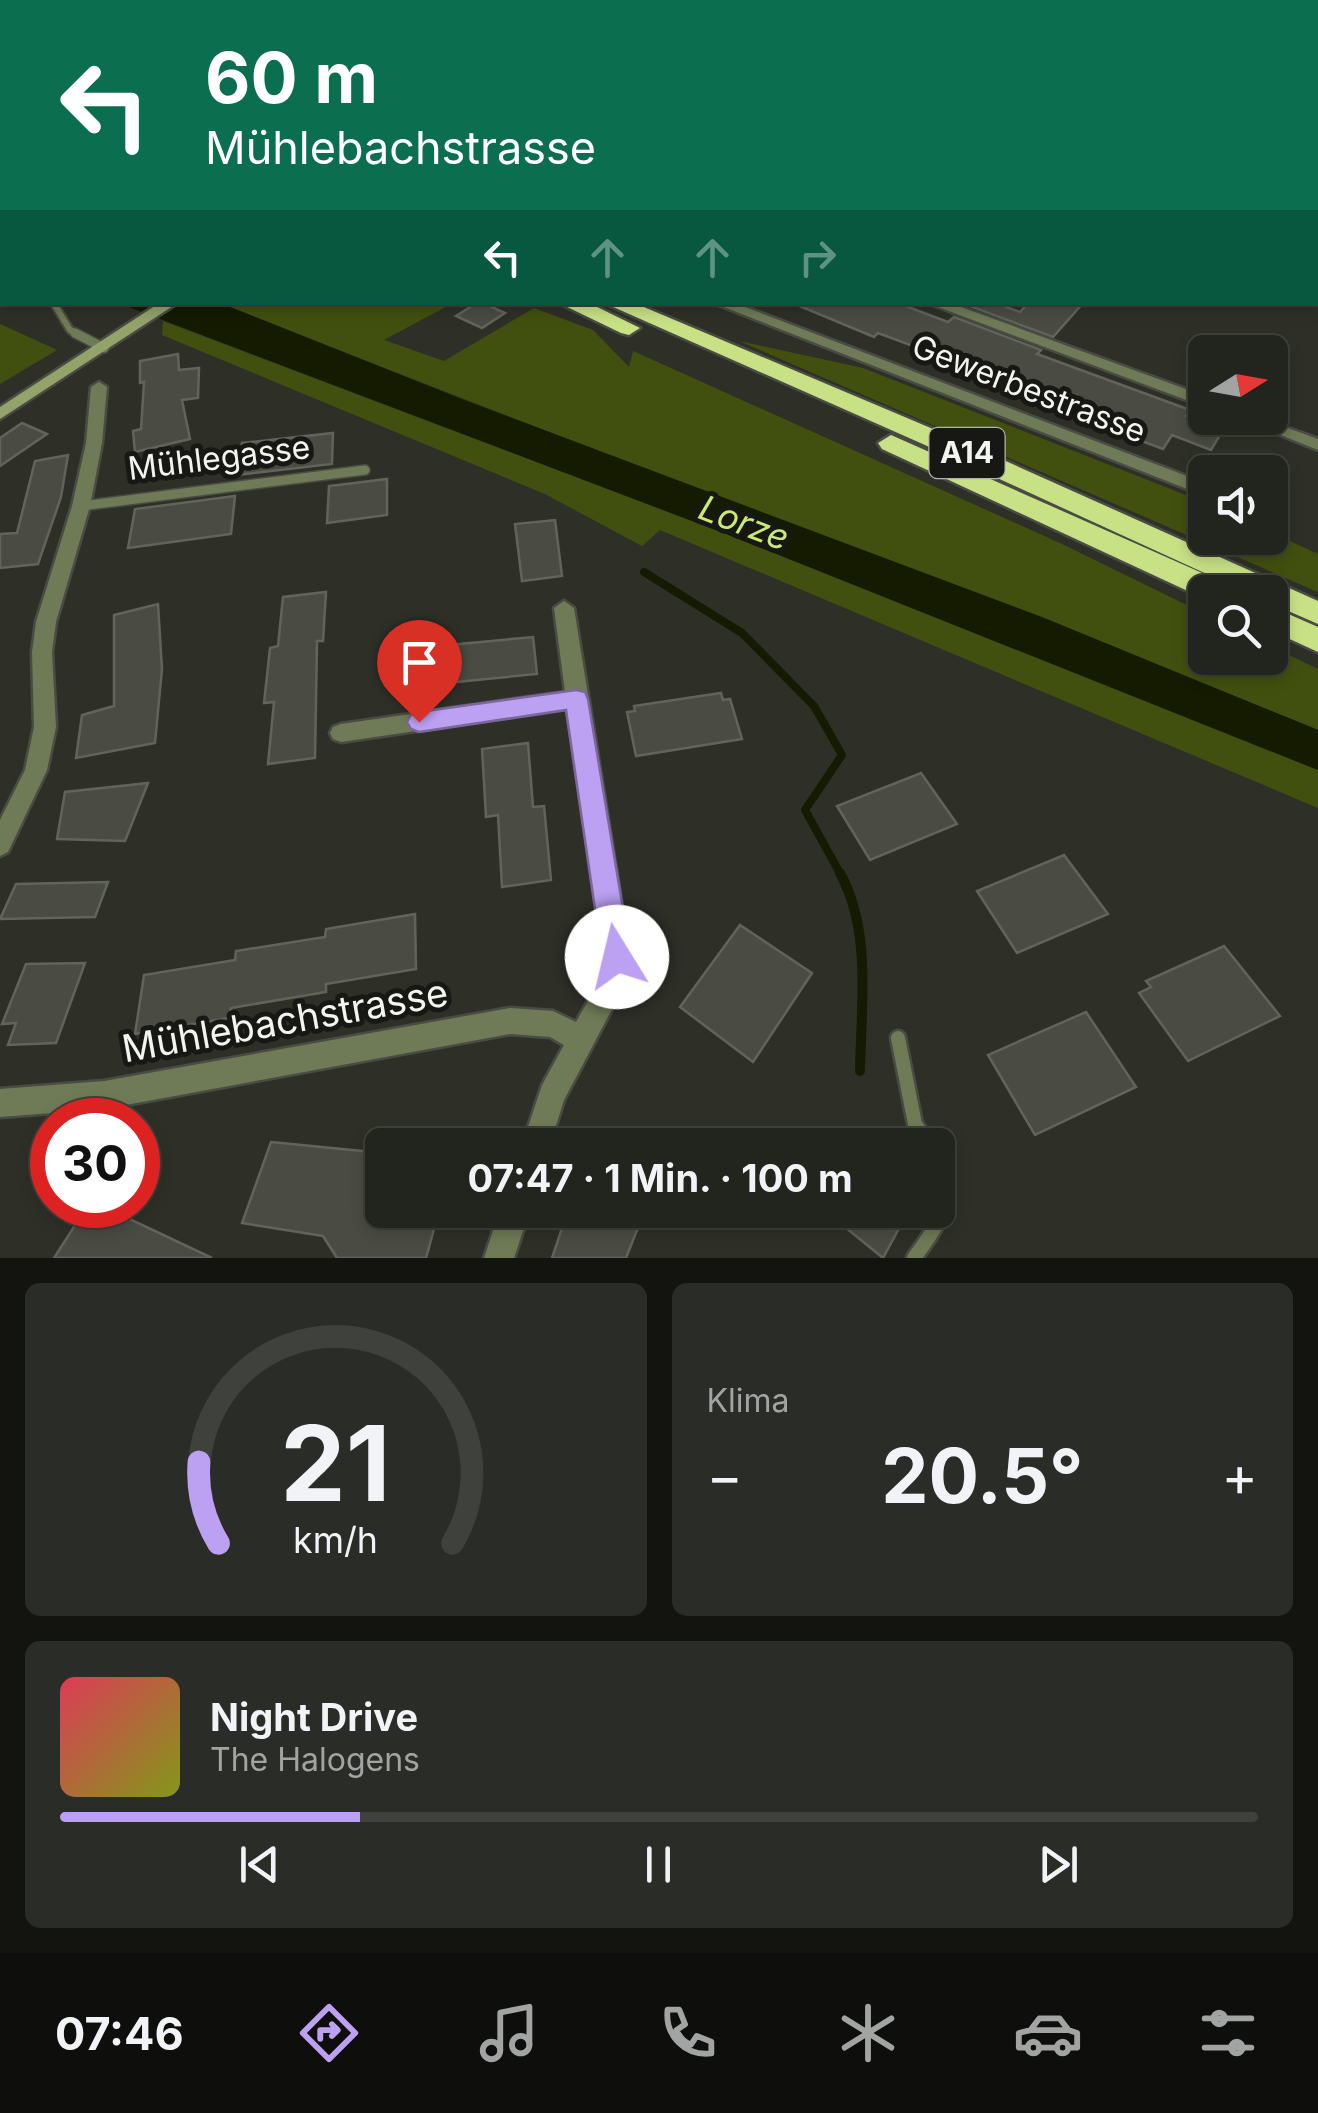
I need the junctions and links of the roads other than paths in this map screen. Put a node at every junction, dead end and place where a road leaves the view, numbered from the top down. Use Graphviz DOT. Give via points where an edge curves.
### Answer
graph roads {
  1 [pos="56,305"];
  2 [pos="168,305"];
  3 [pos="574,305"];
  4 [pos="619,305"];
  5 [pos="726,305"];
  6 [pos="940,305"];
  7 [pos="104,348"];
  8 [pos="99,387"];
  9 [pos="1188,396"];
  10 [pos="0,414"];
  11 [pos="1288,434"];
  12 [pos="1318,445"];
  13 [pos="365,470"];
  14 [pos="1188,483"];
  15 [pos="81,506"];
  16 [pos="1188,579"];
  17 [pos="564,608"];
  18 [pos="1318,613"];
  19 [pos="1288,626"];
  20 [pos="1318,640"];
  21 [pos="576,699"];
  22 [pos="341,733"];
  23 [pos="0,845"];
  24 [pos="580,1038"];
  25 [pos="898,1038"];
  26 [pos="0,1103"];
  27 [pos="541,1128"];
  28 [pos="918,1128"];
  29 [pos="509,1228"];
  30 [pos="936,1228"];
  31 [pos="500,1258"];
  32 [pos="914,1258"];
  1 -- 7 [label="lane" via="70,330"];
  2 -- 7 [label="street"];
  3 -- 16 [label="highway, A14"];
  4 -- 18 [label="highway, A14" via="943,442"];
  5 -- 14 [label="street, Gewerbestrasse"];
  6 -- 9 [label="street"];
  7 -- 10 [label="street"];
  8 -- 15 [label="street, Mühlegasse"];
  11 -- 12 [label="street"];
  13 -- 15 [label="lane, Mühlegasse"];
  15 -- 23 [label="street, Mühlegasse" via="46,622 45,727 36,770"];
  17 -- 21 [label="street"];
  19 -- 20 [label="highway"];
  21 -- 22 [label="street"];
  21 -- 24 [label="street" via="617,957 610,987"];
  24 -- 26 [label="street, Mühlebachstrasse" via="553,1024 510,1020 104,1095"];
  24 -- 27 [label="street"];
  25 -- 28 [label="lane"];
  29 -- 31 [label="street"];
  30 -- 32 [label="lane"];
}
